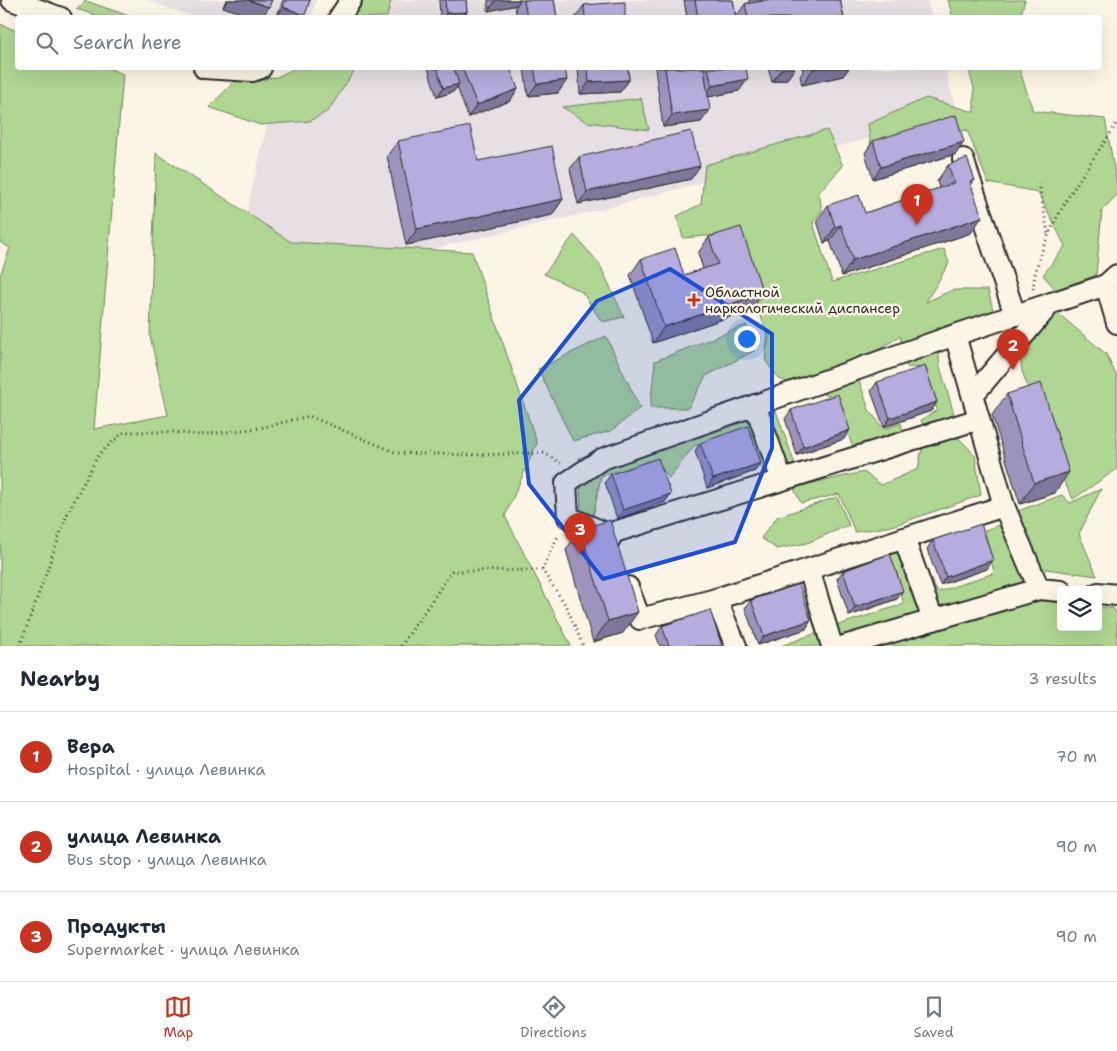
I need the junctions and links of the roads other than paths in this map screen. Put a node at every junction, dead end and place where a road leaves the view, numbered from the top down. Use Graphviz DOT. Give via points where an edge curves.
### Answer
graph roads {
  1 [pos="12,0"];
  2 [pos="351,0"];
  3 [pos="53,15"];
  4 [pos="341,15"];
  5 [pos="236,70"];
  6 [pos="255,70"];
  7 [pos="963,159"];
  8 [pos="1112,280"];
  9 [pos="1052,303"];
  10 [pos="1023,312"];
  11 [pos="1117,323"];
  12 [pos="955,334"];
  13 [pos="973,395"];
  14 [pos="756,405"];
  15 [pos="980,420"];
  16 [pos="782,480"];
  17 [pos="1004,506"];
  18 [pos="608,534"];
  19 [pos="904,538"];
  20 [pos="809,569"];
  21 [pos="1039,589"];
  22 [pos="1057,591"];
  23 [pos="1102,593"];
  24 [pos="1117,595"];
  25 [pos="716,599"];
  26 [pos="933,620"];
  27 [pos="736,646"];
  28 [pos="832,646"];
  29 [pos="844,646"];
  1 -- 3 [label="street"];
  2 -- 4 [label="street"];
  5 -- 6 [label="street"];
  7 -- 10 [label="street"];
  8 -- 9 [label="street"];
  8 -- 11 [label="street"];
  9 -- 10 [label="street"];
  9 -- 13 [label="street"];
  10 -- 12 [label="street"];
  12 -- 13 [label="street"];
  12 -- 14 [label="street"];
  13 -- 15 [label="street"];
  14 -- 16 [label="street"];
  14 -- 18 [label="street" via="602,459 566,483 568,517"];
  15 -- 16 [label="street"];
  15 -- 17 [label="street"];
  16 -- 18 [label="street"];
  17 -- 19 [label="street"];
  17 -- 21 [label="street"];
  18 -- 25 [label="street" via="640,619"];
  19 -- 20 [label="street"];
  19 -- 26 [label="street"];
  20 -- 25 [label="street"];
  20 -- 28 [label="street"];
  21 -- 22 [label="street"];
  21 -- 26 [label="street"];
  23 -- 24 [label="street"];
  25 -- 27 [label="street"];
  26 -- 29 [label="street"];
}
